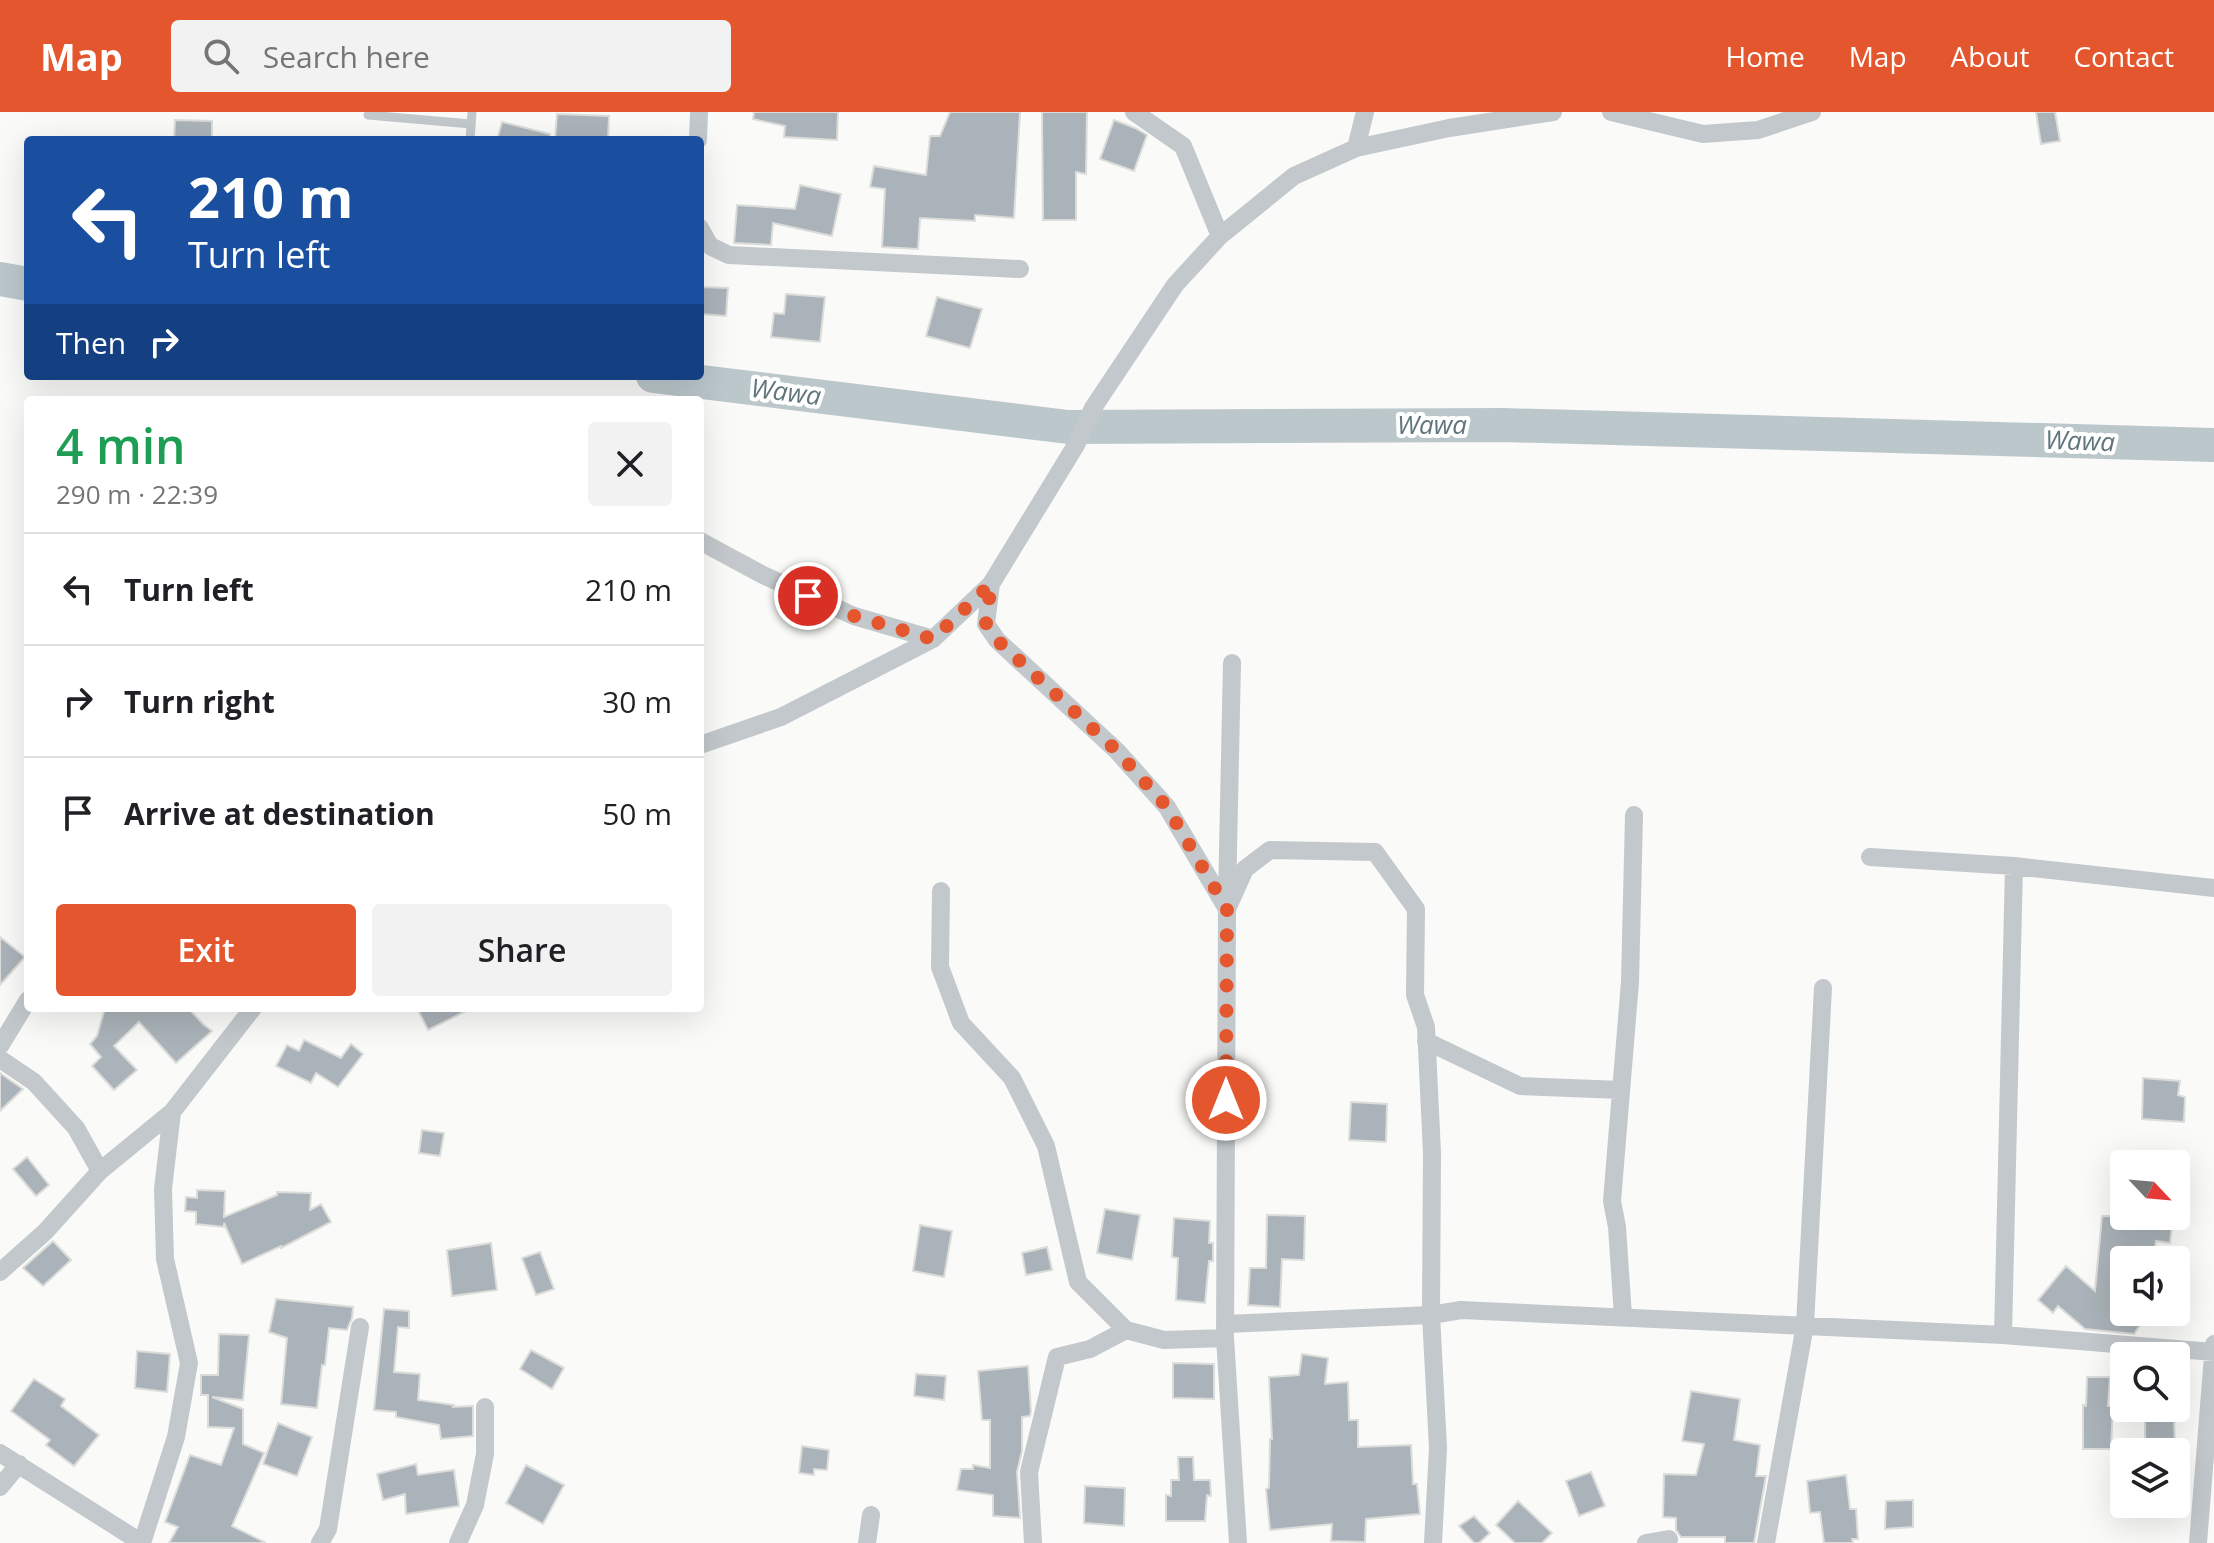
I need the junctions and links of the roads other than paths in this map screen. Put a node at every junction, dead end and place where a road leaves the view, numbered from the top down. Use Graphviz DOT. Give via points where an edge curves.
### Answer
graph roads {
  1 [pos="472,112"];
  2 [pos="699,112"];
  3 [pos="1134,112"];
  4 [pos="1365,112"];
  5 [pos="1553,112"];
  6 [pos="1611,112"];
  7 [pos="1812,112"];
  8 [pos="368,115"];
  9 [pos="471,124"];
  10 [pos="470,136"];
  11 [pos="698,136"];
  12 [pos="1356,148"];
  13 [pos="704,235"];
  14 [pos="1220,236"];
  15 [pos="1020,269"];
  16 [pos="704,543"];
  17 [pos="991,584"];
  18 [pos="933,639"];
  19 [pos="1232,663"];
  20 [pos="704,744"];
  21 [pos="1634,815"];
  22 [pos="1870,857"];
  23 [pos="2014,866"];
  24 [pos="2214,888"];
  25 [pos="941,891"];
  26 [pos="1227,909"];
  27 [pos="1823,988"];
  28 [pos="24,1007"];
  29 [pos="250,1012"];
  30 [pos="1426,1041"];
  31 [pos="0,1046"];
  32 [pos="0,1059"];
  33 [pos="1621,1090"];
  34 [pos="172,1112"];
  35 [pos="100,1171"];
  36 [pos="0,1272"];
  37 [pos="1431,1315"];
  38 [pos="1623,1316"];
  39 [pos="1805,1325"];
  40 [pos="360,1327"];
  41 [pos="1126,1330"];
  42 [pos="1226,1331"];
  43 [pos="2003,1335"];
  44 [pos="2214,1350"];
  45 [pos="485,1407"];
  46 [pos="0,1453"];
  47 [pos="19,1464"];
  48 [pos="0,1487"];
  49 [pos="871,1515"];
  50 [pos="1669,1539"];
  51 [pos="142,1543"];
  52 [pos="320,1543"];
  53 [pos="458,1543"];
  54 [pos="867,1543"];
  55 [pos="1033,1543"];
  56 [pos="1238,1543"];
  57 [pos="1433,1543"];
  58 [pos="1646,1543"];
  59 [pos="1766,1543"];
  60 [pos="2198,1543"];
  1 -- 9 [label="lane"];
  2 -- 11 [label="street"];
  3 -- 14 [label="street" via="1183,146"];
  4 -- 12 [label="street"];
  5 -- 12 [label="street"];
  6 -- 7 [label="street" via="1703,134 1758,130"];
  8 -- 9 [label="lane"];
  9 -- 10 [label="lane"];
  12 -- 14 [label="street" via="1294,176"];
  13 -- 15 [label="street" via="710,246 729,255"];
  14 -- 17 [label="street" via="1175,285 1093,408"];
  16 -- 18 [label="street" via="854,616"];
  17 -- 18 [label="street"];
  17 -- 26 [label="street" via="986,624 997,640 1117,751 1167,807"];
  18 -- 20 [label="street" via="781,717"];
  19 -- 26 [label="street"];
  21 -- 33 [label="street"];
  22 -- 23 [label="street"];
  23 -- 24 [label="street"];
  23 -- 43 [label="street"];
  25 -- 41 [label="street" via="940,967 961,1023 1012,1078 1046,1146 1078,1282"];
  26 -- 30 [label="street" via="1245,869 1270,850 1375,852 1416,909 1415,995"];
  26 -- 42 [label="street"];
  27 -- 39 [label="street"];
  28 -- 31 [label="street"];
  29 -- 34 [label="street"];
  30 -- 33 [label="street" via="1520,1086"];
  30 -- 37 [label="street"];
  32 -- 35 [label="street" via="34,1082 76,1128"];
  33 -- 38 [label="street" via="1612,1201"];
  34 -- 35 [label="street"];
  34 -- 51 [label="street" via="163,1189 165,1259 189,1363 176,1437"];
  35 -- 36 [label="street"];
  37 -- 38 [label="street" via="1461,1310"];
  37 -- 42 [label="street"];
  37 -- 57 [label="street" via="1438,1448"];
  38 -- 39 [label="street"];
  39 -- 43 [label="street"];
  39 -- 59 [label="street"];
  40 -- 52 [label="street" via="328,1529"];
  41 -- 42 [label="street" via="1164,1340"];
  41 -- 55 [label="street" via="1090,1349 1057,1357 1029,1472"];
  42 -- 56 [label="street"];
  43 -- 44 [label="street"];
  44 -- 60 [label="street"];
  45 -- 53 [label="street" via="485,1454 475,1505"];
  46 -- 47 [label="street"];
  47 -- 48 [label="street"];
  47 -- 51 [label="street"];
  49 -- 54 [label="street"];
  50 -- 58 [label="street"];
}
